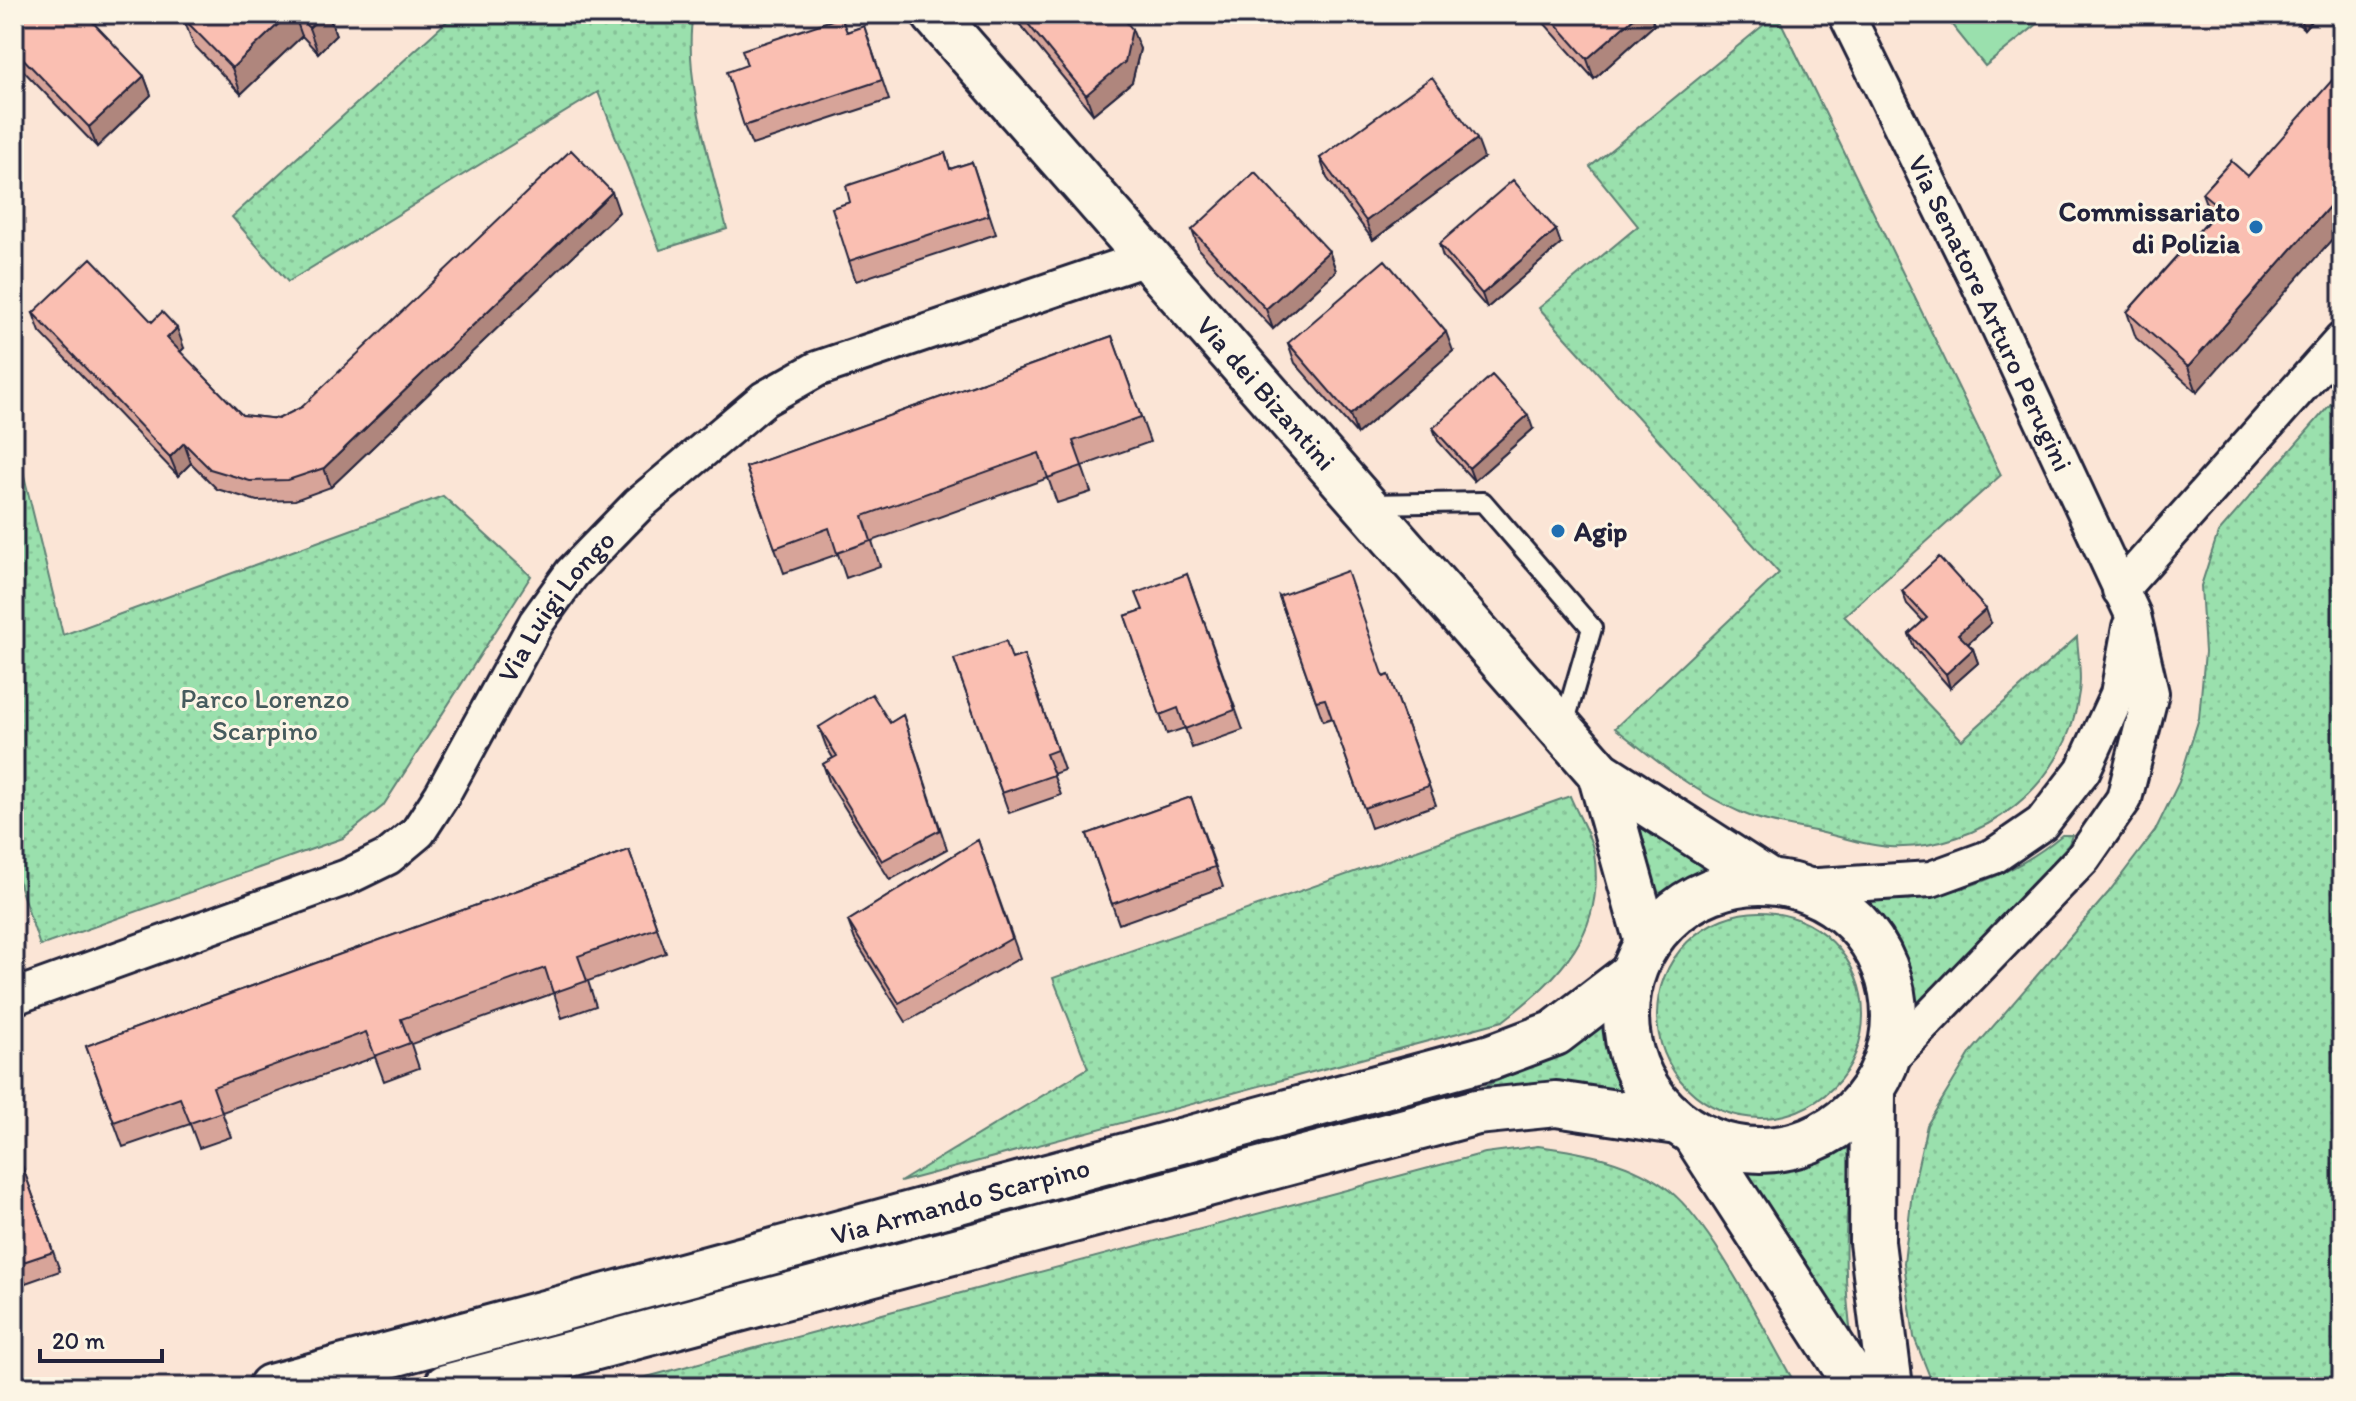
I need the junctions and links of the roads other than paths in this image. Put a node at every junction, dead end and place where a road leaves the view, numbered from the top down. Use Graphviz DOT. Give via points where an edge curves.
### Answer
graph roads {
  1 [pos="934,14"];
  2 [pos="1846,14"];
  3 [pos="1146,258"];
  4 [pos="2342,340"];
  5 [pos="1363,504"];
  6 [pos="2126,602"];
  7 [pos="1563,728"];
  8 [pos="1600,773"];
  9 [pos="1785,884"];
  10 [pos="1639,958"];
  11 [pos="14,997"];
  12 [pos="1880,1076"];
  13 [pos="1686,1128"];
  14 [pos="271,1387"];
  15 [pos="446,1387"];
  16 [pos="1858,1387"];
  17 [pos="1890,1387"];
  1 -- 3 [label="street, Via dei Bizantini"];
  2 -- 6 [label="street, Via Senatore Arturo Perugini"];
  3 -- 5 [label="street, Via dei Bizantini"];
  3 -- 11 [label="street, Via Luigi Longo" via="817,369 764,399 639,504 572,573 536,623 442,795 418,832 388,857 347,877"];
  4 -- 6 [label="street"];
  5 -- 7 [label="street, Via dei Bizantini"];
  5 -- 7 [label="lane" via="1483,502 1592,628"];
  6 -- 9 [label="street" via="2118,694 2083,770 2042,823 1994,856 1931,879"];
  6 -- 12 [label="street, Via Senatore Arturo Perugini" via="2151,693 2124,799 2083,858"];
  7 -- 8 [label="street, Via dei Bizantini"];
  8 -- 9 [label="street, Via dei Bizantini"];
  8 -- 10 [label="street, Via dei Bizantini"];
  9 -- 10 [label="street" via="1740,883 1687,902"];
  9 -- 12 [label="street" via="1841,907 1871,938 1890,977 1895,1019"];
  10 -- 13 [label="street" via="1625,1015 1631,1056 1649,1092"];
  10 -- 14 [label="street, Via Armando Scarpino" via="1555,1033 1491,1057"];
  12 -- 13 [label="street" via="1846,1120 1811,1141 1772,1150 1731,1147"];
  12 -- 17 [label="street" via="1872,1242"];
  13 -- 15 [label="street, Via Armando Scarpino" via="1556,1104 1477,1112"];
  13 -- 16 [label="street"];
}
